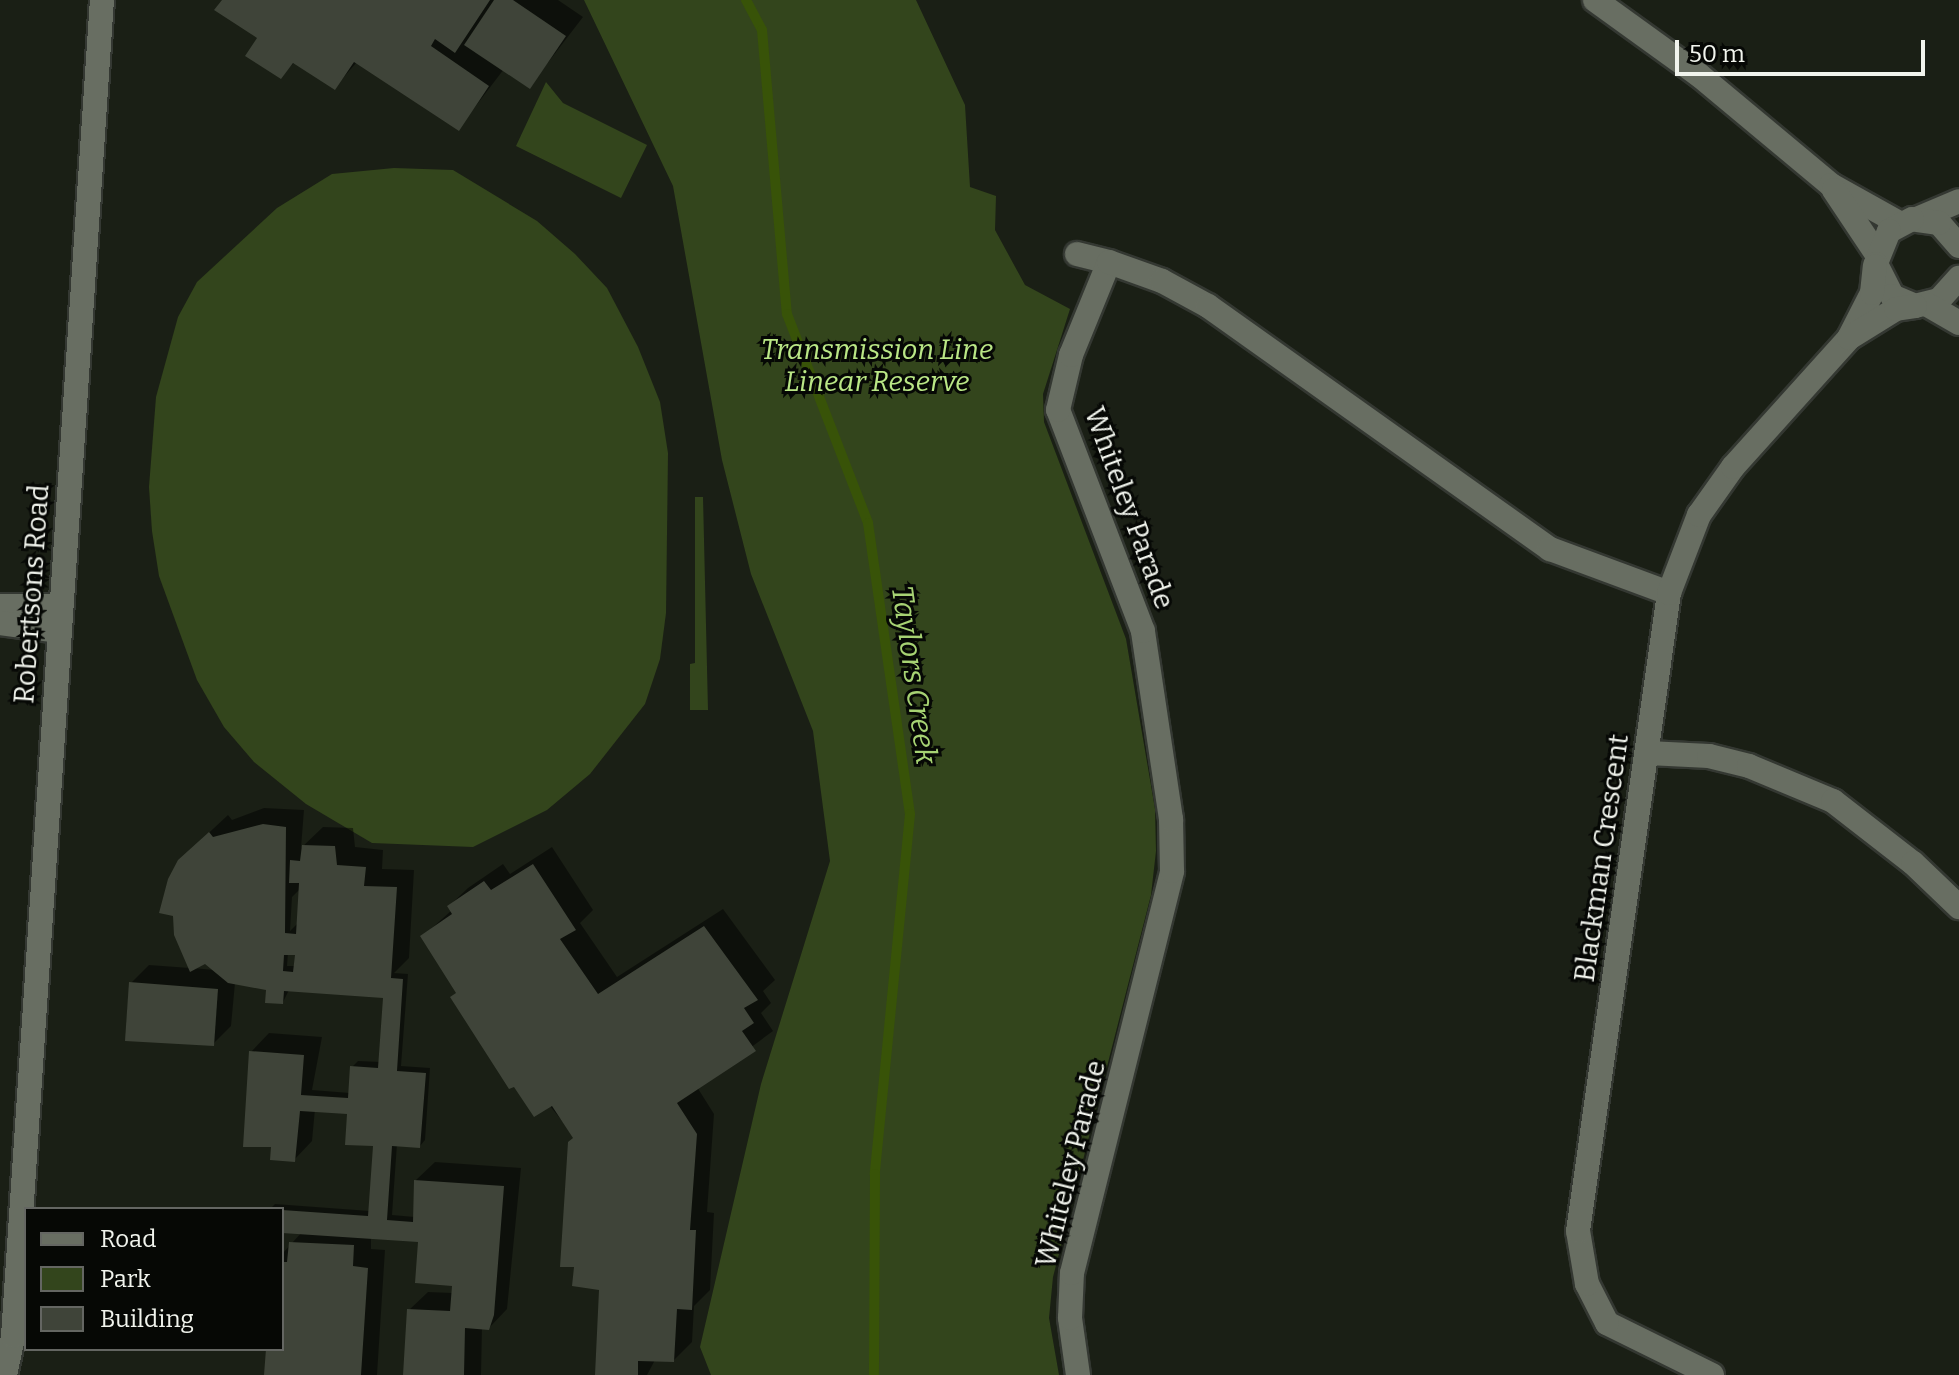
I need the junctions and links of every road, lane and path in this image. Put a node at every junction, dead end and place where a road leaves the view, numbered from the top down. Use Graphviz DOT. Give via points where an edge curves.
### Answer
graph roads {
  1 [pos="102,0"];
  2 [pos="1595,0"];
  3 [pos="1831,185"];
  4 [pos="1959,201"];
  5 [pos="1906,221"];
  6 [pos="1959,246"];
  7 [pos="1077,254"];
  8 [pos="1876,259"];
  9 [pos="1109,262"];
  10 [pos="1959,278"];
  11 [pos="1922,305"];
  12 [pos="1959,323"];
  13 [pos="1849,338"];
  14 [pos="1669,593"];
  15 [pos="0,606"];
  16 [pos="61,606"];
  17 [pos="0,623"];
  18 [pos="59,631"];
  19 [pos="1648,753"];
  20 [pos="1959,907"];
  21 [pos="13,1336"];
  22 [pos="5,1375"];
  23 [pos="17,1375"];
  24 [pos="1078,1375"];
  25 [pos="1712,1375"];
  1 -- 16 [label="street, Robertsons Road"];
  2 -- 3 [label="street" via="1699,75"];
  3 -- 5 [label="street"];
  3 -- 8 [label="street"];
  4 -- 5 [label="street" via="1937,214"];
  5 -- 6 [label="street" via="1939,223"];
  5 -- 8 [label="street"];
  7 -- 9 [label="street"];
  8 -- 11 [label="street" via="1892,296"];
  8 -- 13 [label="street, Blackman Crescent" via="1872,293"];
  9 -- 14 [label="street" via="1162,281 1208,306 1550,549"];
  9 -- 24 [label="street, Whiteley Parade" via="1071,355 1058,410 1143,631 1171,819 1172,871 1072,1273 1070,1318"];
  10 -- 11 [label="street, Blackman Crescent" via="1950,293"];
  11 -- 12 [label="street"];
  11 -- 13 [label="street, Blackman Crescent" via="1896,309"];
  13 -- 14 [label="street, Blackman Crescent" via="1716,491 1685,545"];
  14 -- 19 [label="street, Blackman Crescent"];
  15 -- 16 [label="street"];
  16 -- 18 [label="street, Robertsons Road"];
  17 -- 18 [label="street"];
  18 -- 21 [label="street, Robertsons Road"];
  19 -- 20 [label="street" via="1709,756 1749,766 1833,801 1913,863"];
  19 -- 25 [label="street, Blackman Crescent" via="1579,1246 1587,1284 1607,1323"];
  21 -- 22 [label="street, Robertsons Road"];
  21 -- 23 [label="street, Robertsons Road"];
}
